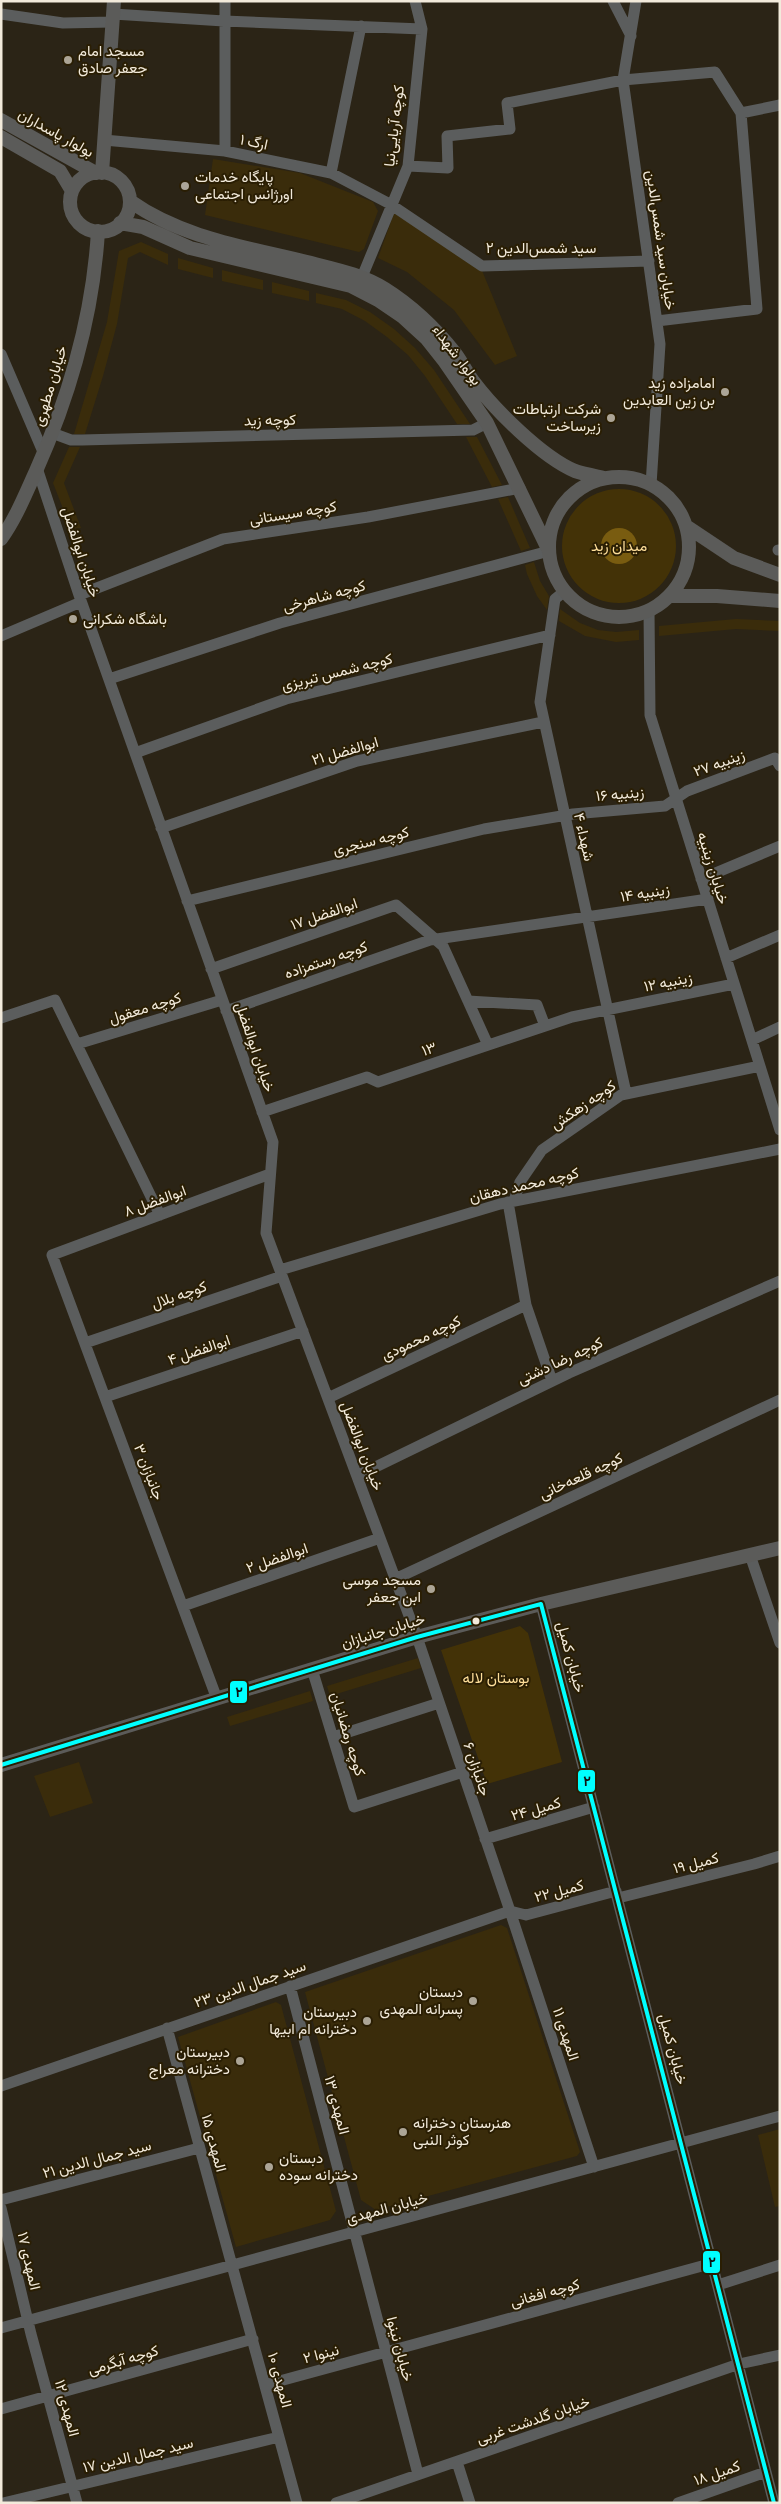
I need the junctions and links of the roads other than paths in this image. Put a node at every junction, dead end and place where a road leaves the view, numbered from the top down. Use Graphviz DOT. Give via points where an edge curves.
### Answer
graph roads {
  1 [pos="224,1"];
  2 [pos="415,1"];
  3 [pos="613,1"];
  4 [pos="636,1"];
  5 [pos="113,12"];
  6 [pos="1,14"];
  7 [pos="224,21"];
  8 [pos="361,26"];
  9 [pos="422,29"];
  10 [pos="631,36"];
  11 [pos="623,80"];
  12 [pos="780,105"];
  13 [pos="741,113"];
  14 [pos="1,120"];
  15 [pos="1,137"];
  16 [pos="104,140"];
  17 [pos="225,151"];
  18 [pos="408,166"];
  19 [pos="99,173"];
  20 [pos="331,173"];
  21 [pos="72,191"];
  22 [pos="130,201"];
  23 [pos="390,204"];
  24 [pos="120,223"];
  25 [pos="98,232"];
  26 [pos="649,262"];
  27 [pos="362,277"];
  28 [pos="657,321"];
  29 [pos="1,354"];
  30 [pos="12,380"];
  31 [pos="1,385"];
  32 [pos="487,423"];
  33 [pos="52,433"];
  34 [pos="44,454"];
  35 [pos="37,468"];
  36 [pos="604,478"];
  37 [pos="651,485"];
  38 [pos="520,488"];
  39 [pos="686,526"];
  40 [pos="1,539"];
  41 [pos="549,550"];
  42 [pos="780,575"];
  43 [pos="565,590"];
  44 [pos="668,596"];
  45 [pos="80,598"];
  46 [pos="780,601"];
  47 [pos="649,610"];
  48 [pos="550,635"];
  49 [pos="1,636"];
  50 [pos="108,679"];
  51 [pos="543,722"];
  52 [pos="135,753"];
  53 [pos="777,762"];
  54 [pos="676,798"];
  55 [pos="564,816"];
  56 [pos="161,828"];
  57 [pos="780,846"];
  58 [pos="701,879"];
  59 [pos="708,899"];
  60 [pos="187,901"];
  61 [pos="587,918"];
  62 [pos="780,935"];
  63 [pos="436,940"];
  64 [pos="726,958"];
  65 [pos="211,969"];
  66 [pos="734,984"];
  67 [pos="468,1001"];
  68 [pos="224,1006"];
  69 [pos="607,1009"];
  70 [pos="1,1018"];
  71 [pos="545,1026"];
  72 [pos="780,1027"];
  73 [pos="752,1040"];
  74 [pos="76,1044"];
  75 [pos="488,1045"];
  76 [pos="760,1066"];
  77 [pos="626,1093"];
  78 [pos="262,1112"];
  79 [pos="778,1116"];
  80 [pos="780,1130"];
  81 [pos="780,1148"];
  82 [pos="270,1174"];
  83 [pos="511,1202"];
  84 [pos="160,1215"];
  85 [pos="52,1255"];
  86 [pos="281,1273"];
  87 [pos="780,1281"];
  88 [pos="526,1305"];
  89 [pos="303,1331"];
  90 [pos="85,1343"];
  91 [pos="552,1381"];
  92 [pos="105,1398"];
  93 [pos="328,1398"];
  94 [pos="780,1400"];
  95 [pos="357,1476"];
  96 [pos="380,1538"];
  97 [pos="780,1548"];
  98 [pos="750,1555"];
  99 [pos="395,1579"];
  100 [pos="542,1604"];
  101 [pos="183,1606"];
  102 [pos="417,1637"];
  103 [pos="780,1644"];
  104 [pos="312,1669"];
  105 [pos="217,1698"];
  106 [pos="439,1703"];
  107 [pos="333,1737"];
  108 [pos="1,1765"];
  109 [pos="463,1772"];
  110 [pos="594,1807"];
  111 [pos="485,1839"];
  112 [pos="780,1856"];
  113 [pos="617,1894"];
  114 [pos="510,1911"];
  115 [pos="290,1986"];
  116 [pos="167,2028"];
  117 [pos="1,2086"];
  118 [pos="780,2116"];
  119 [pos="682,2143"];
  120 [pos="200,2148"];
  121 [pos="594,2167"];
  122 [pos="1,2200"];
  123 [pos="1,2208"];
  124 [pos="354,2233"];
  125 [pos="712,2263"];
  126 [pos="780,2265"];
  127 [pos="232,2266"];
  128 [pos="718,2285"];
  129 [pos="28,2321"];
  130 [pos="1,2328"];
  131 [pos="253,2339"];
  132 [pos="385,2352"];
  133 [pos="780,2355"];
  134 [pos="738,2364"];
  135 [pos="265,2385"];
  136 [pos="48,2396"];
  137 [pos="1,2409"];
  138 [pos="280,2437"];
  139 [pos="457,2462"];
  140 [pos="766,2472"];
  141 [pos="418,2474"];
  142 [pos="73,2486"];
  143 [pos="3,2503"];
  144 [pos="77,2503"];
  145 [pos="297,2503"];
  146 [pos="336,2503"];
  147 [pos="470,2503"];
  148 [pos="678,2503"];
  149 [pos="774,2503"];
  1 -- 7 [label="street"];
  2 -- 9 [label="street, کوچه آریایی‌نیا"];
  3 -- 10 [label="street"];
  4 -- 10 [label="street, خیابان سید شمس‌الدین"];
  5 -- 6 [label="street" via="63,23"];
  5 -- 7 [label="street"];
  5 -- 16 [label="main road"];
  7 -- 8 [label="street"];
  7 -- 17 [label="street"];
  8 -- 9 [label="street"];
  8 -- 20 [label="street"];
  9 -- 18 [label="street, کوچه آریایی‌نیا"];
  10 -- 11 [label="street, خیابان سید شمس‌الدین"];
  11 -- 13 [label="street" via="716,72"];
  11 -- 18 [label="street" via="507,104 510,129 447,136 448,168"];
  11 -- 26 [label="street, خیابان سید شمس‌الدین"];
  12 -- 13 [label="street"];
  13 -- 28 [label="street" via="757,309"];
  14 -- 19 [label="main road, بولوار پاسداران"];
  15 -- 21 [label="main road, بولوار پاسداران" via="60,171"];
  16 -- 17 [label="street, ارگ ۱"];
  16 -- 19 [label="main road"];
  17 -- 20 [label="street, ارگ ۱"];
  18 -- 23 [label="street, کوچه آریایی‌نیا"];
  19 -- 21 [label="main road" via="84,177"];
  19 -- 22 [label="main road" via="114,176 123,184"];
  20 -- 23 [label="street, ارگ ۱"];
  21 -- 25 [label="main road" via="73,215 81,225"];
  22 -- 24 [label="main road" via="128,213"];
  22 -- 27 [label="main road, بولوار شهداء" via="148,214 194,235"];
  23 -- 26 [label="street, سید شمس‌الدین ۲" via="482,266"];
  23 -- 27 [label="street, کوچه آریایی‌نیا"];
  24 -- 25 [label="main road" via="110,230"];
  24 -- 32 [label="main road, بولوار شهداء" via="143,227 190,248 351,286 378,300 426,338"];
  25 -- 33 [label="main road, خیابان مطهری" via="96,267 87,317"];
  26 -- 28 [label="street, خیابان سید شمس‌الدین"];
  27 -- 36 [label="main road, بولوار شهداء" via="385,288 435,329 473,381 523,434 549,456 576,471"];
  28 -- 37 [label="street, خیابان سید شمس‌الدین" via="660,344"];
  29 -- 30 [label="street"];
  30 -- 31 [label="street"];
  30 -- 34 [label="street"];
  32 -- 33 [label="street, کوچه زید" via="473,430 92,440 71,440"];
  32 -- 38 [label="main road, بولوار شهداء"];
  33 -- 34 [label="main road, خیابان مطهری"];
  34 -- 35 [label="main road, خیابان مطهری"];
  35 -- 40 [label="main road, خیابان مطهری" via="14,520"];
  35 -- 45 [label="street, خیابان ابوالفضل"];
  36 -- 37 [label="main road" via="628,478"];
  36 -- 41 [label="main road" via="582,488 564,504 552,526"];
  37 -- 39 [label="main road" via="675,505"];
  38 -- 41 [label="main road, بولوار شهداء"];
  38 -- 45 [label="street, کوچه سیستانی" via="223,538"];
  39 -- 42 [label="main road" via="734,558"];
  39 -- 44 [label="main road" via="689,551 686,568"];
  41 -- 43 [label="main road" via="553,570"];
  41 -- 50 [label="street, کوچه شاهرخی" via="280,623"];
  43 -- 47 [label="main road" via="584,607 605,615 627,616"];
  43 -- 48 [label="street, شهداء ۴" via="555,599"];
  44 -- 46 [label="main road"];
  44 -- 47 [label="main road"];
  45 -- 49 [label="street, کوچه سیستانی"];
  45 -- 50 [label="street, خیابان ابوالفضل"];
  47 -- 54 [label="street, خیابان زینبیه" via="650,715"];
  48 -- 51 [label="street, شهداء ۴" via="540,702"];
  48 -- 52 [label="street, کوچه شمس تبریزی" via="286,699"];
  50 -- 52 [label="street, خیابان ابوالفضل"];
  51 -- 55 [label="street, شهداء ۴"];
  51 -- 56 [label="street, ابوالفضل ۲۱" via="357,760"];
  52 -- 56 [label="street, خیابان ابوالفضل"];
  53 -- 54 [label="street, زینبیه ۲۷" via="688,791"];
  54 -- 55 [label="street, زینبیه ۱۶" via="664,806"];
  54 -- 58 [label="street, خیابان زینبیه"];
  55 -- 60 [label="street, کوچه سنجری" via="484,829"];
  55 -- 61 [label="street, شهداء ۴"];
  56 -- 60 [label="street, خیابان ابوالفضل"];
  57 -- 58 [label="street"];
  58 -- 59 [label="street, خیابان زینبیه"];
  59 -- 61 [label="street, زینبیه ۱۴"];
  59 -- 64 [label="street, خیابان زینبیه"];
  60 -- 65 [label="street, خیابان ابوالفضل"];
  61 -- 63 [label="street, زینبیه ۱۴"];
  61 -- 69 [label="street, شهداء ۴"];
  62 -- 64 [label="street"];
  63 -- 65 [label="street, ابوالفضل ۱۷" via="396,905"];
  63 -- 67 [label="street" via="443,946"];
  63 -- 68 [label="street, کوچه رستمزاده"];
  64 -- 66 [label="street, خیابان زینبیه"];
  65 -- 68 [label="street, خیابان ابوالفضل"];
  66 -- 69 [label="street, زینبیه ۱۲"];
  66 -- 73 [label="street, خیابان زینبیه"];
  67 -- 71 [label="street" via="537,1005"];
  67 -- 75 [label="street"];
  68 -- 74 [label="street, کوچه معقول"];
  68 -- 78 [label="street, خیابان ابوالفضل"];
  69 -- 71 [label="street, ۱۳"];
  69 -- 77 [label="street, شهداء ۴"];
  70 -- 74 [label="street" via="55,1000"];
  71 -- 75 [label="street, ۱۳"];
  72 -- 73 [label="street"];
  73 -- 76 [label="street, خیابان زینبیه"];
  74 -- 84 [label="street"];
  75 -- 78 [label="street, ۱۳" via="378,1082 367,1078"];
  76 -- 77 [label="street, کوچه زهکش"];
  76 -- 79 [label="street, خیابان زینبیه"];
  77 -- 83 [label="street, کوچه زهکش" via="542,1150 520,1182"];
  78 -- 82 [label="street, خیابان ابوالفضل" via="273,1142"];
  79 -- 80 [label="street, خیابان زینبیه"];
  81 -- 83 [label="street, کوچه محمد دهقان"];
  82 -- 84 [label="street, ابوالفضل ۸"];
  82 -- 86 [label="street, خیابان ابوالفضل" via="266,1233"];
  83 -- 86 [label="street, کوچه محمد دهقان"];
  83 -- 88 [label="street"];
  84 -- 85 [label="street, ابوالفضل ۸"];
  85 -- 90 [label="street, جانبازان ۳"];
  86 -- 89 [label="street, خیابان ابوالفضل"];
  86 -- 90 [label="street, کوچه بلال"];
  87 -- 91 [label="street, کوچه رضا دشتی"];
  88 -- 91 [label="street"];
  88 -- 93 [label="street, کوچه محمودی"];
  89 -- 92 [label="street, ابوالفضل ۴"];
  89 -- 93 [label="street, خیابان ابوالفضل"];
  90 -- 92 [label="street, جانبازان ۳"];
  91 -- 95 [label="street, کوچه رضا دشتی"];
  92 -- 101 [label="street, جانبازان ۳"];
  93 -- 95 [label="street, خیابان ابوالفضل"];
  94 -- 99 [label="street, کوچه قلعه‌خانی"];
  95 -- 96 [label="street, خیابان ابوالفضل"];
  96 -- 99 [label="street, خیابان ابوالفضل"];
  96 -- 101 [label="street, ابوالفضل ۲"];
  97 -- 98 [label="main road, خیابان جانبازان"];
  98 -- 100 [label="main road, خیابان جانبازان"];
  98 -- 103 [label="street"];
  99 -- 102 [label="street, خیابان ابوالفضل"];
  100 -- 102 [label="main road, خیابان جانبازان"];
  100 -- 110 [label="street, خیابان کمیل"];
  101 -- 105 [label="street, جانبازان ۳"];
  102 -- 104 [label="main road, خیابان جانبازان"];
  102 -- 106 [label="street, جانبازان ۶"];
  104 -- 105 [label="main road, خیابان جانبازان"];
  104 -- 107 [label="street, کوچه رمضانیان"];
  105 -- 108 [label="main road, خیابان جانبازان"];
  106 -- 107 [label="street"];
  106 -- 109 [label="street, جانبازان ۶"];
  107 -- 109 [label="street, کوچه رمضانیان" via="354,1807"];
  109 -- 111 [label="street, جانبازان ۶"];
  110 -- 111 [label="street, کمیل ۲۴"];
  110 -- 113 [label="street, خیابان کمیل"];
  111 -- 114 [label="street, جانبازان ۶"];
  112 -- 113 [label="street, کمیل ۱۹"];
  113 -- 114 [label="street, کمیل ۲۲" via="526,1915"];
  113 -- 119 [label="street, خیابان کمیل"];
  114 -- 115 [label="street, سید جمال الدین ۲۳"];
  114 -- 121 [label="street, المهدی ۱۱"];
  115 -- 116 [label="street, سید جمال الدین ۲۳"];
  115 -- 124 [label="street, المهدی ۱۳"];
  116 -- 117 [label="street, سید جمال الدین ۲۳"];
  116 -- 120 [label="street, المهدی ۱۵"];
  118 -- 119 [label="street, خیابان المهدی"];
  119 -- 121 [label="street, خیابان المهدی"];
  119 -- 125 [label="street, خیابان کمیل"];
  120 -- 122 [label="street, سید جمال الدین ۲۱"];
  120 -- 127 [label="street, المهدی ۱۵"];
  121 -- 124 [label="street, خیابان المهدی"];
  123 -- 129 [label="street, المهدی ۱۷"];
  124 -- 127 [label="street, خیابان المهدی"];
  124 -- 132 [label="street, خیابان نینوا"];
  125 -- 128 [label="street, خیابان کمیل"];
  125 -- 132 [label="street, کوچه افغانی"];
  126 -- 128 [label="street"];
  127 -- 129 [label="street, خیابان المهدی"];
  127 -- 131 [label="street, المهدی ۱۰"];
  128 -- 134 [label="street, خیابان کمیل"];
  129 -- 130 [label="street, خیابان المهدی"];
  129 -- 136 [label="street, المهدی ۱۲"];
  131 -- 135 [label="street, المهدی ۱۰"];
  131 -- 136 [label="street, کوچه آبگرمی"];
  132 -- 135 [label="street, نینوا ۲"];
  132 -- 141 [label="street, خیابان نینوا"];
  133 -- 134 [label="street, خیابان گلدشت غربی"];
  134 -- 139 [label="street, خیابان گلدشت غربی"];
  134 -- 140 [label="street, خیابان کمیل"];
  135 -- 138 [label="street, المهدی ۱۰"];
  136 -- 137 [label="street, کوچه آبگرمی"];
  136 -- 142 [label="street, المهدی ۱۲"];
  138 -- 142 [label="street, سید جمال الدین ۱۷"];
  138 -- 145 [label="street, المهدی ۱۰"];
  139 -- 141 [label="street, خیابان گلدشت غربی"];
  139 -- 147 [label="street"];
  140 -- 148 [label="street, کمیل ۱۸"];
  140 -- 149 [label="street, خیابان کمیل"];
  141 -- 146 [label="street, خیابان گلدشت غربی"];
  142 -- 143 [label="street, سید جمال الدین ۱۷"];
  142 -- 144 [label="street, المهدی ۱۲"];
}
